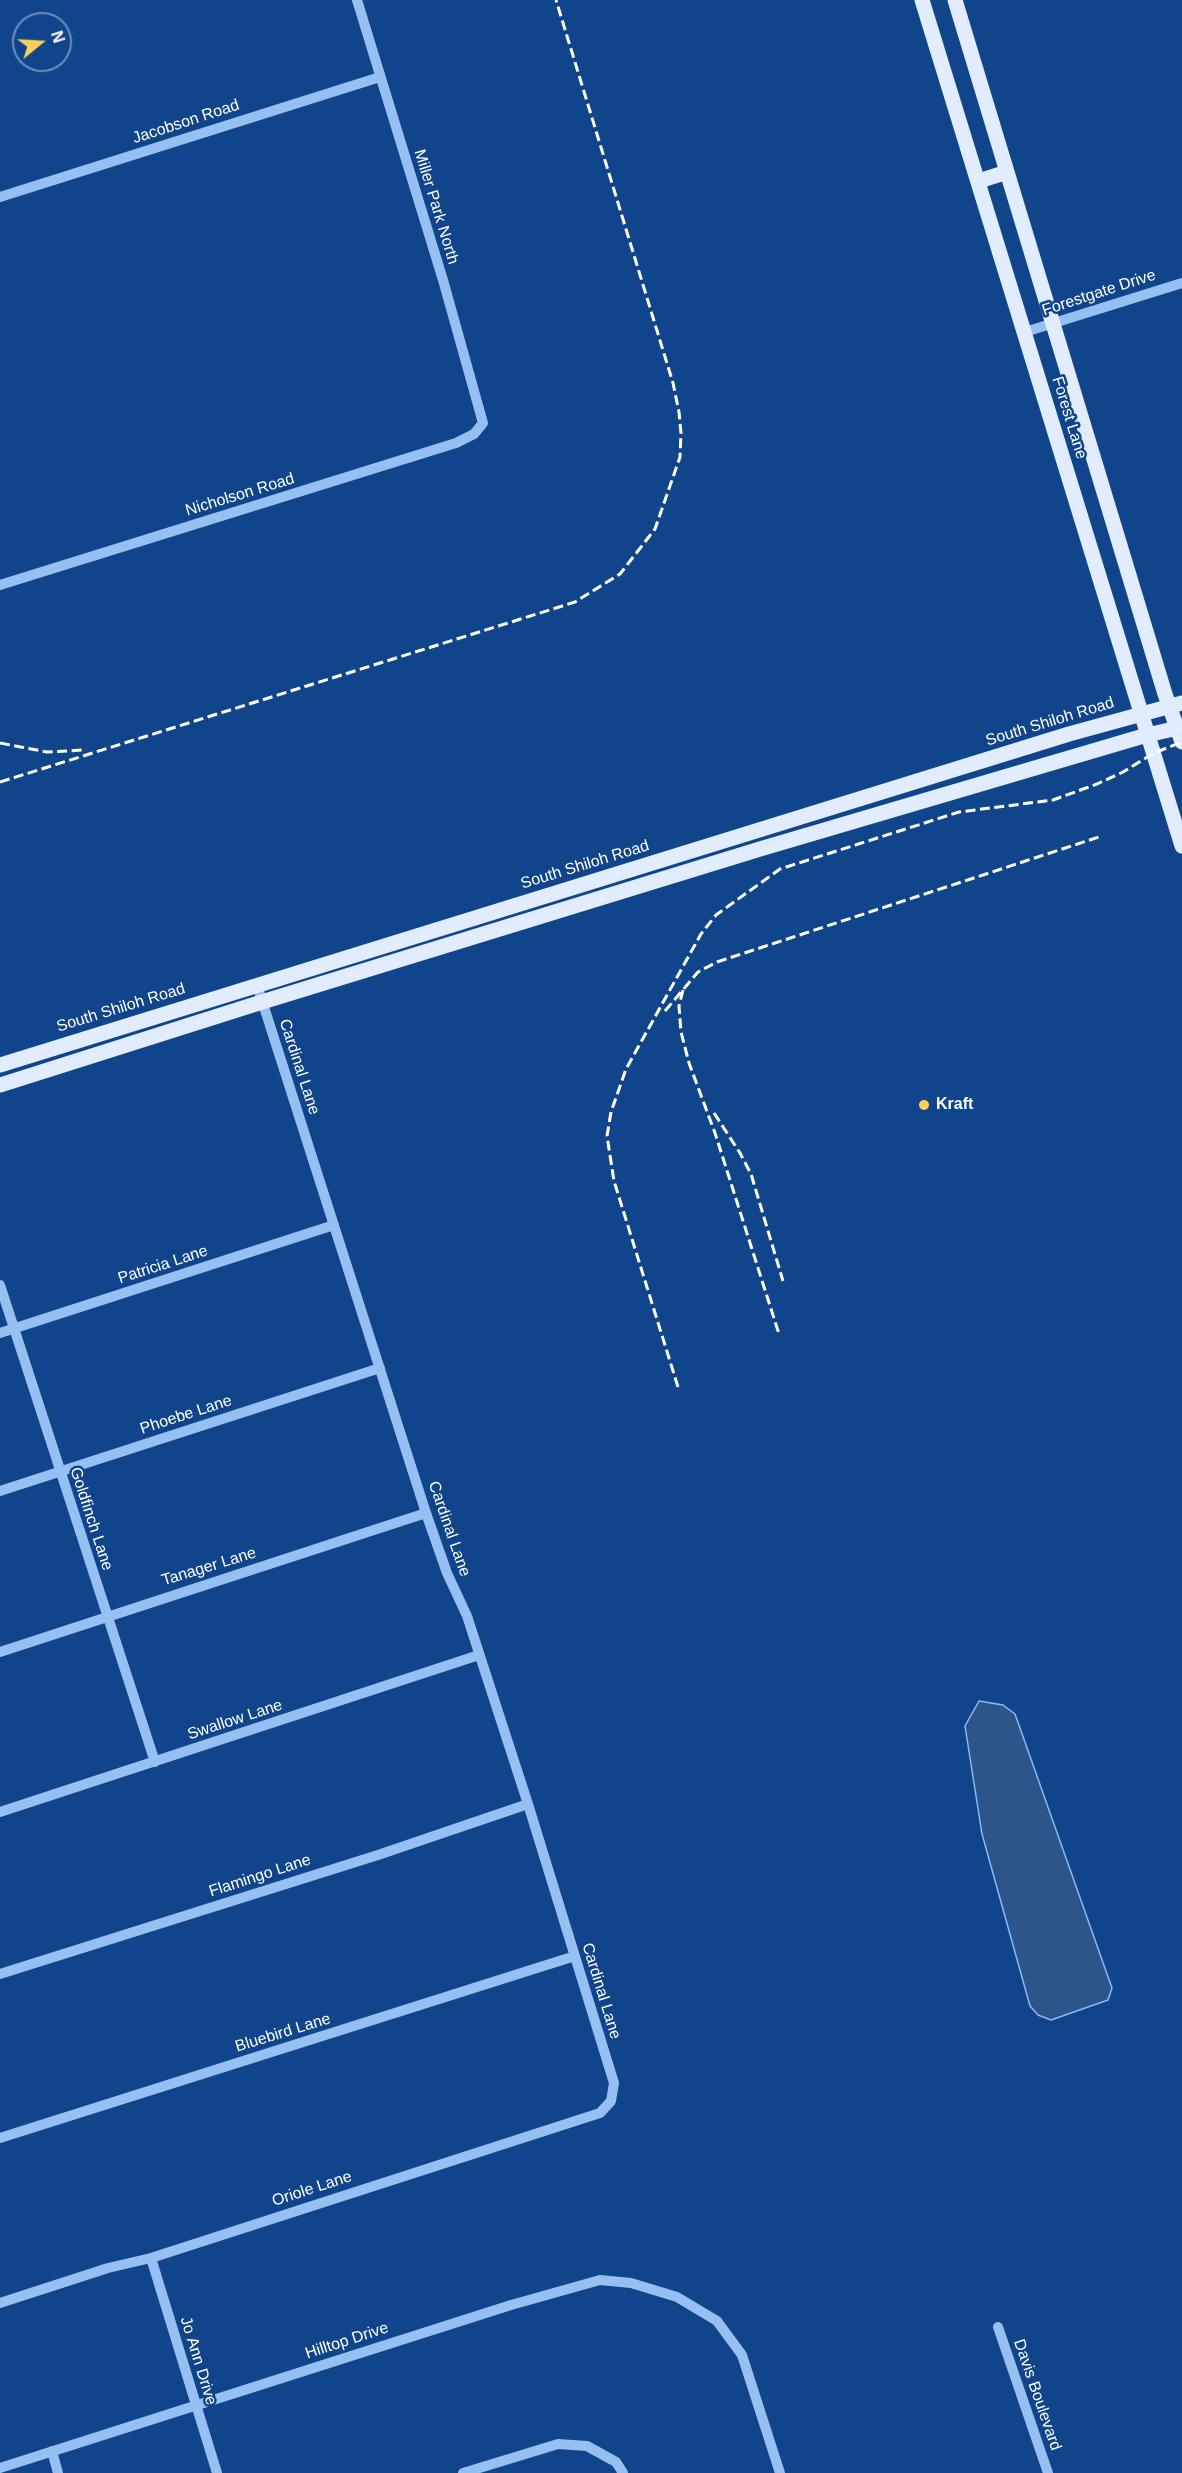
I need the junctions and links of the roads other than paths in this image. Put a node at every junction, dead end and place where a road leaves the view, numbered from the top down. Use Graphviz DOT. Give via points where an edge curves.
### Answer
graph roads {
  1 [pos="357,0"];
  2 [pos="922,0"];
  3 [pos="955,0"];
  4 [pos="380,77"];
  5 [pos="1007,172"];
  6 [pos="979,181"];
  7 [pos="0,197"];
  8 [pos="1182,283"];
  9 [pos="1053,323"];
  10 [pos="1025,332"];
  11 [pos="483,423"];
  12 [pos="0,585"];
  13 [pos="1176,705"];
  14 [pos="1140,714"];
  15 [pos="1180,732"];
  16 [pos="1147,735"];
  17 [pos="1182,846"];
  18 [pos="257,985"];
  19 [pos="262,1002"];
  20 [pos="0,1065"];
  21 [pos="0,1086"];
  22 [pos="334,1225"];
  23 [pos="0,1285"];
  24 [pos="14,1328"];
  25 [pos="0,1333"];
  26 [pos="380,1368"];
  27 [pos="61,1472"];
  28 [pos="0,1491"];
  29 [pos="426,1513"];
  30 [pos="106,1616"];
  31 [pos="0,1652"];
  32 [pos="478,1655"];
  33 [pos="155,1762"];
  34 [pos="528,1804"];
  35 [pos="0,1812"];
  36 [pos="575,1956"];
  37 [pos="0,1974"];
  38 [pos="614,2083"];
  39 [pos="0,2138"];
  40 [pos="151,2258"];
  41 [pos="0,2303"];
  42 [pos="998,2327"];
  43 [pos="196,2405"];
  44 [pos="52,2451"];
  45 [pos="0,2468"];
  46 [pos="58,2473"];
  47 [pos="218,2473"];
  48 [pos="463,2473"];
  49 [pos="623,2473"];
  50 [pos="780,2473"];
  51 [pos="1048,2473"];
  1 -- 4 [label="street, Miller Park North"];
  2 -- 6 [label="main road, Forest Lane"];
  3 -- 5 [label="main road, Forest Lane"];
  4 -- 7 [label="street, Jacobson Road"];
  4 -- 11 [label="street, Miller Park North" via="447,291"];
  5 -- 6 [label="main road"];
  5 -- 9 [label="main road, Forest Lane"];
  6 -- 10 [label="main road, Forest Lane"];
  8 -- 9 [label="street, Forestgate Drive"];
  9 -- 10 [label="street, Forestgate Drive"];
  9 -- 13 [label="main road, Forest Lane"];
  10 -- 14 [label="main road, Forest Lane"];
  11 -- 12 [label="street, Nicholson Road" via="474,434 456,443"];
  13 -- 14 [label="main road, South Shiloh Road"];
  13 -- 15 [label="main road, Forest Lane"];
  14 -- 16 [label="main road, Forest Lane"];
  14 -- 18 [label="main road, South Shiloh Road"];
  15 -- 16 [label="main road"];
  16 -- 17 [label="main road, Forest Lane"];
  16 -- 19 [label="main road"];
  18 -- 19 [label="street, Cardinal Lane"];
  18 -- 20 [label="main road, South Shiloh Road"];
  19 -- 21 [label="main road"];
  19 -- 22 [label="street, Cardinal Lane"];
  22 -- 24 [label="street, Patricia Lane"];
  22 -- 26 [label="street, Cardinal Lane"];
  23 -- 24 [label="street, Goldfinch Lane"];
  24 -- 25 [label="street, Patricia Lane"];
  24 -- 27 [label="street, Goldfinch Lane"];
  26 -- 27 [label="street, Phoebe Lane"];
  26 -- 29 [label="street, Cardinal Lane"];
  27 -- 28 [label="street, Phoebe Lane"];
  27 -- 30 [label="street, Goldfinch Lane"];
  29 -- 30 [label="street, Tanager Lane"];
  29 -- 32 [label="street, Cardinal Lane"];
  30 -- 31 [label="street, Tanager Lane"];
  30 -- 33 [label="street, Goldfinch Lane"];
  32 -- 33 [label="street, Swallow Lane"];
  32 -- 34 [label="street, Cardinal Lane"];
  33 -- 35 [label="street, Swallow Lane"];
  34 -- 36 [label="street, Cardinal Lane"];
  34 -- 37 [label="street, Flamingo Lane"];
  36 -- 38 [label="street, Cardinal Lane"];
  36 -- 39 [label="street, Bluebird Lane"];
  38 -- 40 [label="street, Oriole Lane" via="611,2101 600,2113"];
  40 -- 41 [label="street, Oriole Lane"];
  40 -- 43 [label="street, Jo Ann Drive"];
  42 -- 51 [label="street, Davis Boulevard"];
  43 -- 44 [label="street, Hilltop Drive"];
  43 -- 47 [label="street, Jo Ann Drive"];
  43 -- 50 [label="street, Hilltop Drive" via="600,2280 631,2283 676,2297 717,2321 742,2355"];
  44 -- 45 [label="street, Hilltop Drive"];
  44 -- 46 [label="street"];
  48 -- 49 [label="street" via="558,2444 587,2446 616,2462"];
}
